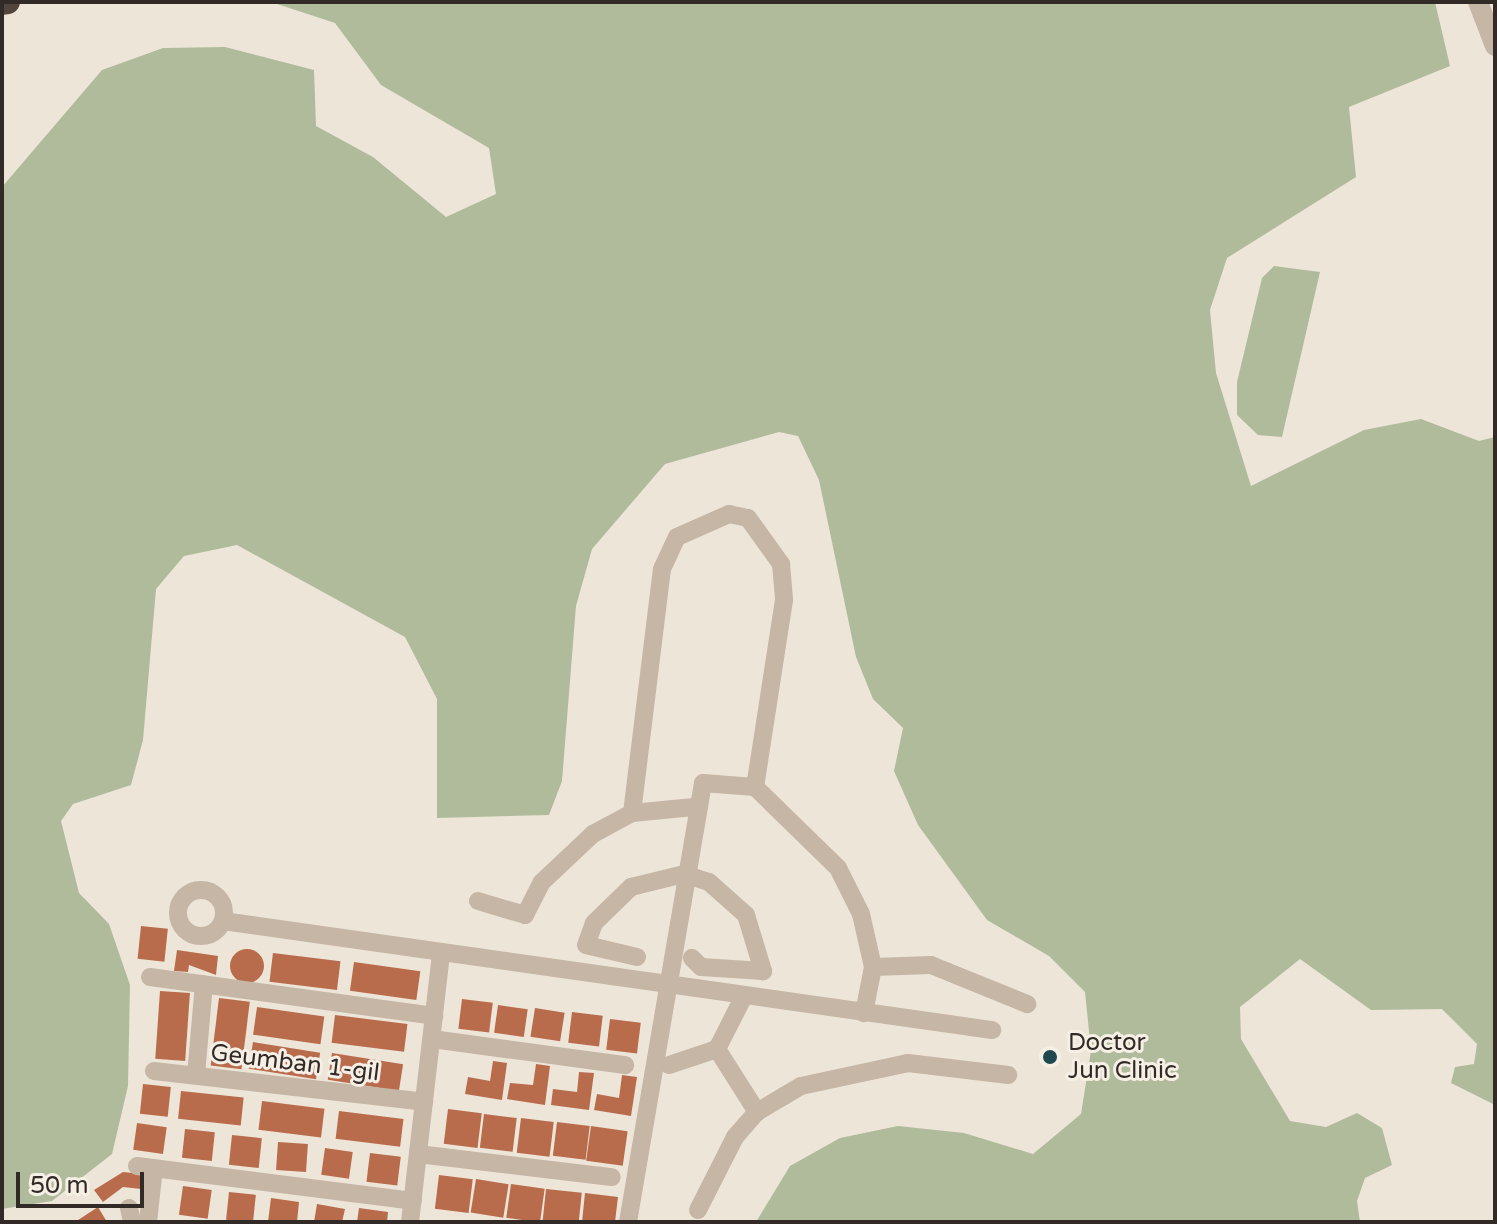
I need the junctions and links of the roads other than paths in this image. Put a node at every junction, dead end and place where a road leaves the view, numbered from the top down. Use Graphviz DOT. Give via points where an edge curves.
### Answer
graph roads {
  1 [pos="8,2"];
  2 [pos="1478,2"];
  3 [pos="2,3"];
  4 [pos="1495,46"];
  5 [pos="755,787"];
  6 [pos="694,807"];
  7 [pos="632,813"];
  8 [pos="684,874"];
  9 [pos="478,901"];
  10 [pos="223,921"];
  11 [pos="441,955"];
  12 [pos="637,957"];
  13 [pos="692,958"];
  14 [pos="873,967"];
  15 [pos="150,977"];
  16 [pos="204,984"];
  17 [pos="667,985"];
  18 [pos="744,996"];
  19 [pos="1027,1004"];
  20 [pos="864,1013"];
  21 [pos="434,1016"];
  22 [pos="992,1030"];
  23 [pos="432,1039"];
  24 [pos="717,1049"];
  25 [pos="625,1065"];
  26 [pos="669,1065"];
  27 [pos="154,1071"];
  28 [pos="196,1075"];
  29 [pos="1008,1075"];
  30 [pos="424,1102"];
  31 [pos="757,1112"];
  32 [pos="418,1154"];
  33 [pos="612,1177"];
  34 [pos="413,1201"];
  35 [pos="698,1210"];
  36 [pos="148,1222"];
  37 [pos="410,1222"];
  38 [pos="628,1222"];
  1 -- 3 [label="highway"];
  2 -- 4 [label="street"];
  5 -- 6 [label="street" via="703,783"];
  5 -- 7 [label="street" via="784,600 781,564 748,518 729,514 677,537 662,569"];
  5 -- 14 [label="street" via="838,868 861,914"];
  6 -- 7 [label="street"];
  6 -- 8 [label="street"];
  7 -- 9 [label="street" via="569,852 525,915"];
  8 -- 12 [label="street" via="631,887 594,923 586,945"];
  8 -- 13 [label="street" via="709,882 746,915 763,971 701,967"];
  8 -- 17 [label="street"];
  10 -- 11 [label="street"];
  11 -- 17 [label="street"];
  11 -- 21 [label="street"];
  14 -- 19 [label="street" via="931,965"];
  14 -- 20 [label="street"];
  15 -- 16 [label="street"];
  16 -- 21 [label="street"];
  16 -- 28 [label="street, Geumban 1-gil"];
  17 -- 18 [label="street"];
  17 -- 38 [label="street"];
  18 -- 20 [label="street"];
  18 -- 24 [label="street"];
  20 -- 22 [label="street"];
  21 -- 23 [label="street"];
  23 -- 25 [label="street"];
  23 -- 30 [label="street"];
  24 -- 26 [label="street"];
  24 -- 31 [label="street"];
  27 -- 28 [label="street"];
  28 -- 30 [label="street, Geumban 1-gil"];
  29 -- 31 [label="street" via="908,1063 801,1086"];
  30 -- 32 [label="street"];
  31 -- 35 [label="street"];
  32 -- 33 [label="street"];
  32 -- 34 [label="street"];
  34 -- 36 [label="street" via="146,1167"];
  34 -- 37 [label="street"];
}
